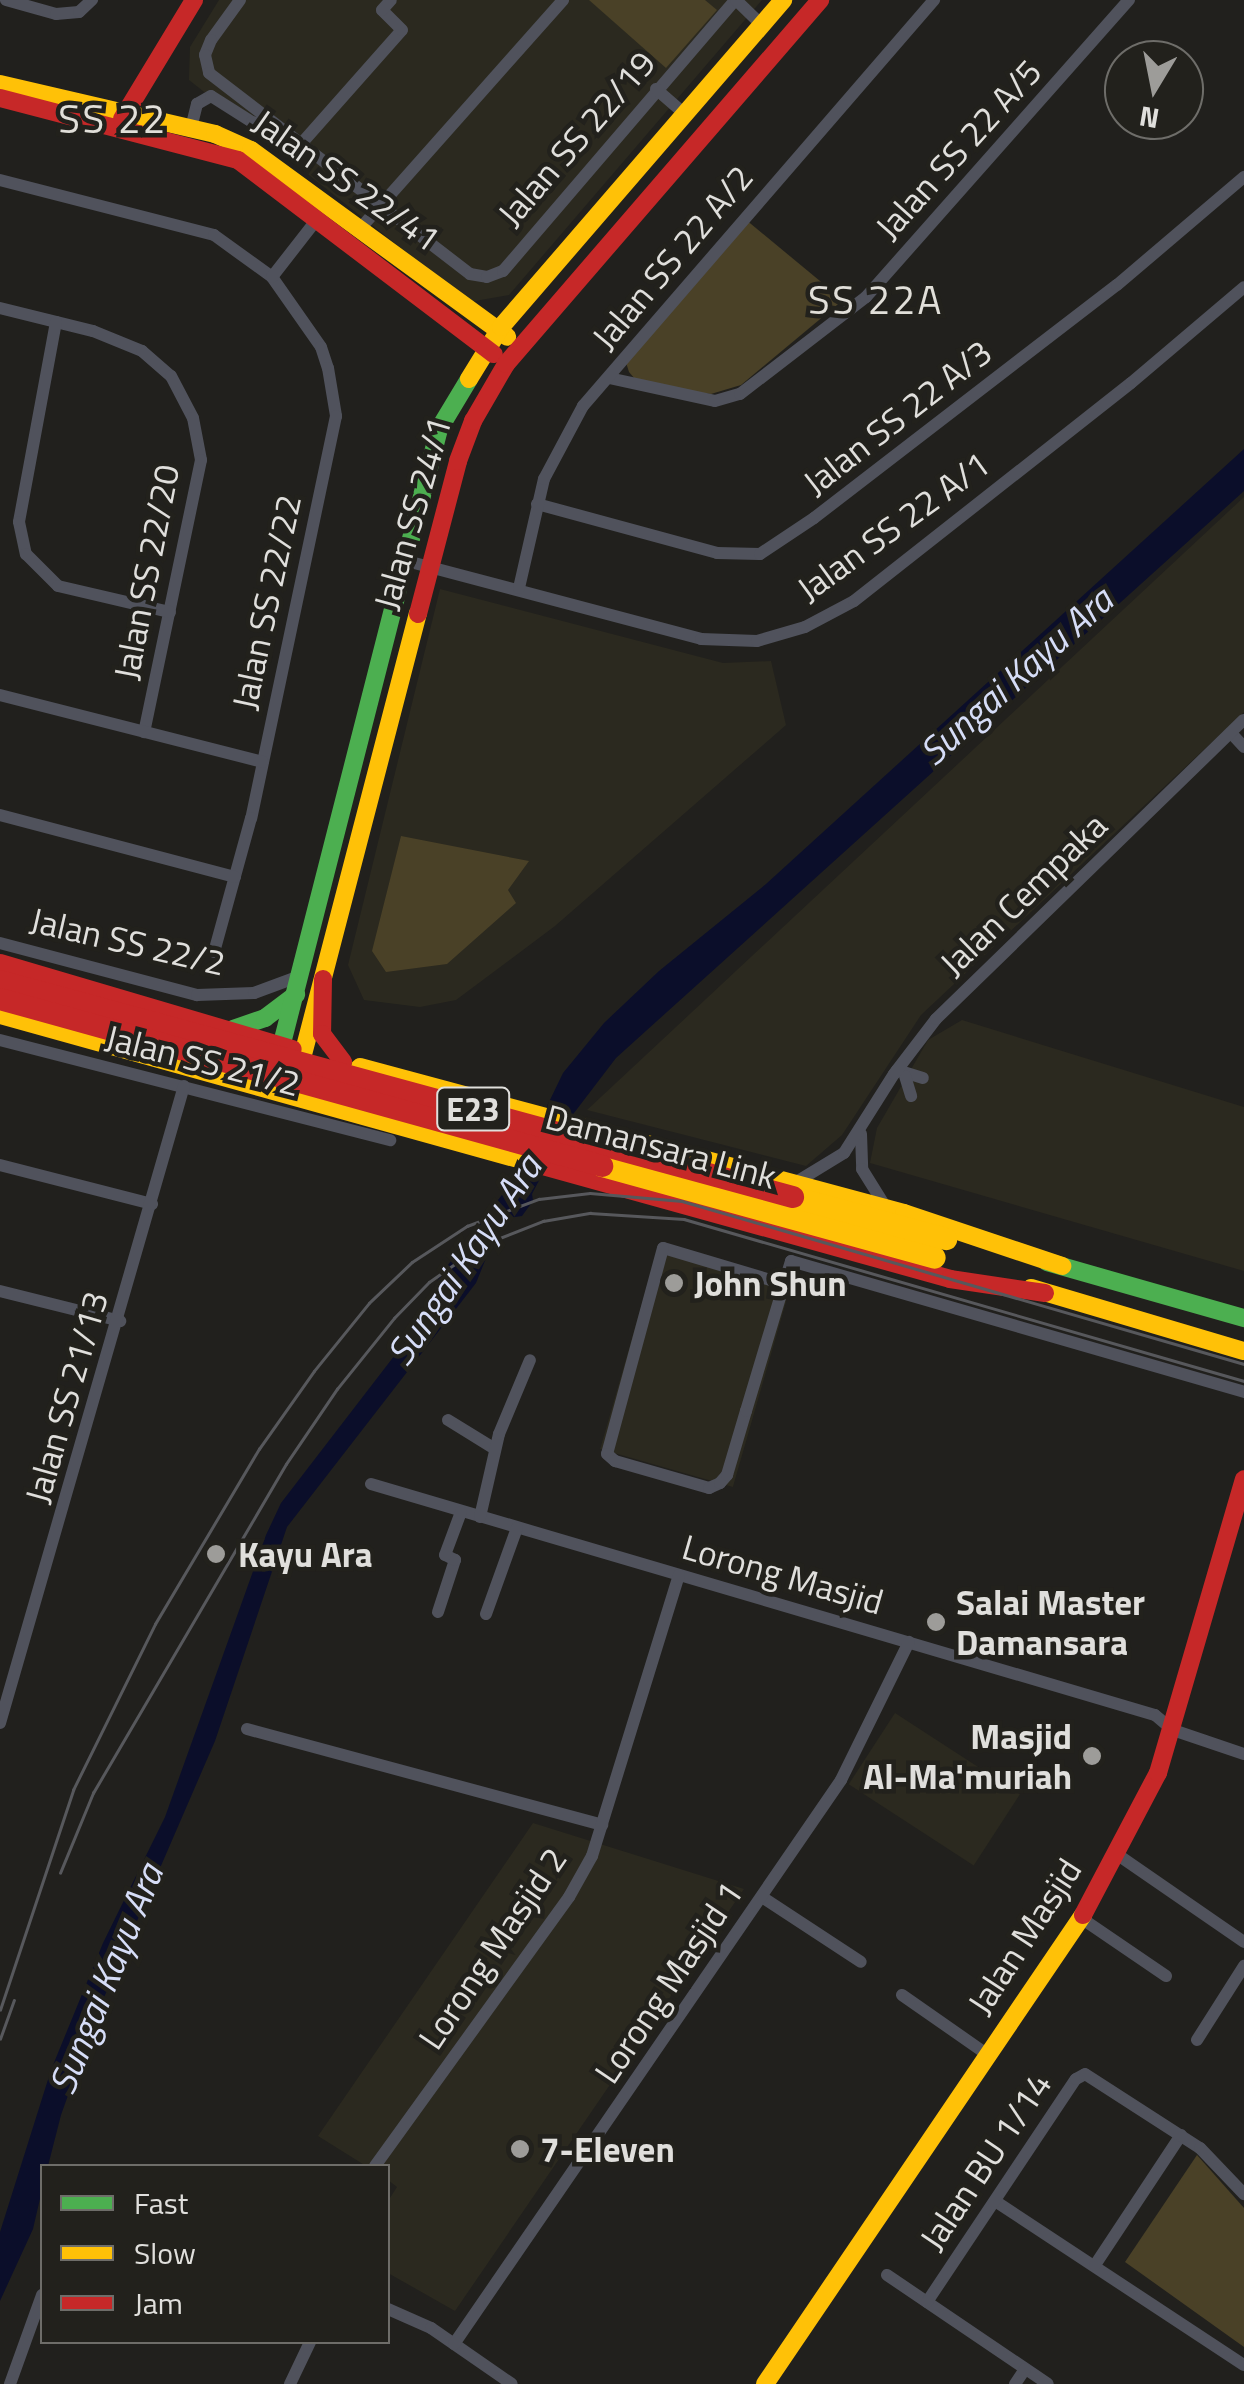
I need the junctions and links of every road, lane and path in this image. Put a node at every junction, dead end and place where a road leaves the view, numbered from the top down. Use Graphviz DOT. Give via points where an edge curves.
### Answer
graph roads {
  1 [pos="6,0"];
  2 [pos="92,0"];
  3 [pos="194,0"];
  4 [pos="240,0"];
  5 [pos="391,0"];
  6 [pos="563,0"];
  7 [pos="736,0"];
  8 [pos="783,0"];
  9 [pos="820,0"];
  10 [pos="934,0"];
  11 [pos="1130,0"];
  12 [pos="761,24"];
  13 [pos="728,61"];
  14 [pos="751,80"];
  15 [pos="0,84"];
  16 [pos="142,84"];
  17 [pos="656,89"];
  18 [pos="0,98"];
  19 [pos="89,105"];
  20 [pos="682,112"];
  21 [pos="162,120"];
  22 [pos="121,121"];
  23 [pos="271,125"];
  24 [pos="192,128"];
  25 [pos="301,144"];
  26 [pos="1244,177"];
  27 [pos="0,180"];
  28 [pos="381,205"];
  29 [pos="318,218"];
  30 [pos="358,231"];
  31 [pos="272,277"];
  32 [pos="1244,287"];
  33 [pos="465,304"];
  34 [pos="518,306"];
  35 [pos="0,308"];
  36 [pos="56,322"];
  37 [pos="492,340"];
  38 [pos="513,355"];
  39 [pos="609,378"];
  40 [pos="537,504"];
  41 [pos="404,560"];
  42 [pos="430,566"];
  43 [pos="519,588"];
  44 [pos="170,612"];
  45 [pos="0,695"];
  46 [pos="1244,720"];
  47 [pos="144,732"];
  48 [pos="1231,733"];
  49 [pos="1244,748"];
  50 [pos="263,762"];
  51 [pos="0,815"];
  52 [pos="235,877"];
  53 [pos="0,943"];
  54 [pos="214,952"];
  55 [pos="0,963"];
  56 [pos="0,981"];
  57 [pos="306,983"];
  58 [pos="0,1000"];
  59 [pos="166,1010"];
  60 [pos="0,1015"];
  61 [pos="233,1029"];
  62 [pos="0,1040"];
  63 [pos="292,1049"];
  64 [pos="154,1058"];
  65 [pos="343,1062"];
  66 [pos="380,1072"];
  67 [pos="901,1073"];
  68 [pos="923,1078"];
  69 [pos="184,1086"];
  70 [pos="282,1092"];
  71 [pos="911,1096"];
  72 [pos="357,1113"];
  73 [pos="862,1126"];
  74 [pos="390,1140"];
  75 [pos="0,1165"];
  76 [pos="796,1182"];
  77 [pos="152,1204"];
  78 [pos="904,1212"];
  79 [pos="940,1248"];
  80 [pos="1062,1266"];
  81 [pos="784,1284"];
  82 [pos="0,1291"];
  83 [pos="1046,1293"];
  84 [pos="1244,1318"];
  85 [pos="120,1321"];
  86 [pos="1244,1353"];
  87 [pos="530,1360"];
  88 [pos="1244,1392"];
  89 [pos="448,1420"];
  90 [pos="495,1449"];
  91 [pos="1244,1479"];
  92 [pos="372,1484"];
  93 [pos="461,1512"];
  94 [pos="480,1517"];
  95 [pos="517,1528"];
  96 [pos="679,1575"];
  97 [pos="438,1612"];
  98 [pos="486,1614"];
  99 [pos="910,1642"];
  100 [pos="0,1722"];
  101 [pos="246,1729"];
  102 [pos="1173,1730"];
  103 [pos="1244,1754"];
  104 [pos="602,1825"];
  105 [pos="1118,1854"];
  106 [pos="762,1896"];
  107 [pos="1082,1918"];
  108 [pos="1244,1942"];
  109 [pos="861,1962"];
  110 [pos="1244,1966"];
  111 [pos="1166,1976"];
  112 [pos="902,1995"];
  113 [pos="1197,2040"];
  114 [pos="988,2055"];
  115 [pos="1181,2135"];
  116 [pos="376,2164"];
  117 [pos="1244,2194"];
  118 [pos="995,2201"];
  119 [pos="1094,2265"];
  120 [pos="888,2276"];
  121 [pos="40,2301"];
  122 [pos="926,2302"];
  123 [pos="390,2310"];
  124 [pos="309,2344"];
  125 [pos="454,2344"];
  126 [pos="1244,2365"];
  127 [pos="1025,2368"];
  128 [pos="10,2384"];
  129 [pos="290,2384"];
  130 [pos="512,2384"];
  131 [pos="765,2384"];
  132 [pos="1015,2384"];
  133 [pos="1048,2384"];
  1 -- 2 [label="street" via="56,14 79,12"];
  3 -- 16 [label="main road"];
  4 -- 23 [label="street" via="211,40 205,55 209,73"];
  5 -- 25 [label="street" via="382,10 402,30"];
  6 -- 28 [label="street"];
  7 -- 12 [label="street"];
  7 -- 17 [label="street, Jalan SS 22/19"];
  8 -- 12 [label="main road, Jalan SS 24/1"];
  9 -- 14 [label="main road, Jalan SS 24/1"];
  10 -- 39 [label="street, Jalan SS 22 A/2"];
  11 -- 39 [label="street, Jalan SS 22 A/5" via="866,297 740,394 715,401"];
  12 -- 13 [label="main road, Jalan SS 24/1"];
  13 -- 14 [label="main road"];
  13 -- 20 [label="main road, Jalan SS 24/1"];
  14 -- 38 [label="main road, Jalan SS 24/1"];
  15 -- 19 [label="main road, Jalan SS 22/41"];
  16 -- 19 [label="main road"];
  16 -- 21 [label="main road" via="149,107"];
  16 -- 22 [label="main road"];
  17 -- 20 [label="street"];
  17 -- 28 [label="street, Jalan SS 22/19" via="503,271 470,274"];
  18 -- 22 [label="main road, Jalan SS 22/41"];
  19 -- 22 [label="main road, Jalan SS 22/41"];
  20 -- 34 [label="main road, Jalan SS 24/1"];
  21 -- 22 [label="main road, Jalan SS 22/41"];
  21 -- 24 [label="main road, Jalan SS 22/41"];
  22 -- 29 [label="main road, Jalan SS 22/41" via="238,160"];
  23 -- 24 [label="street" via="252,122 211,96 198,104"];
  23 -- 25 [label="street"];
  24 -- 30 [label="main road, Jalan SS 22/41" via="251,150"];
  25 -- 28 [label="street"];
  26 -- 40 [label="street, Jalan SS 22 A/3" via="1118,285 760,554 718,553"];
  27 -- 31 [label="street, Jalan SS 22/22" via="214,235"];
  28 -- 30 [label="street"];
  29 -- 31 [label="street"];
  29 -- 37 [label="main road, Jalan SS 22/41"];
  30 -- 33 [label="main road, Jalan SS 22/41"];
  31 -- 50 [label="street, Jalan SS 22/22" via="321,347 336,416"];
  32 -- 43 [label="street, Jalan SS 22 A/1" via="854,601 805,627 756,640 700,639"];
  33 -- 34 [label="main road" via="502,312"];
  33 -- 37 [label="main road, Jalan SS 22/41"];
  34 -- 37 [label="main road, Jalan SS 24/1"];
  35 -- 36 [label="street, Jalan SS 22/20"];
  36 -- 44 [label="street, Jalan SS 22/20" via="142,351 171,376 193,418 200,460"];
  36 -- 44 [label="street" via="19,522 26,554 58,586"];
  37 -- 38 [label="main road, Jalan SS 22/41"];
  37 -- 41 [label="main road, Jalan SS 24/1" via="439,429"];
  38 -- 42 [label="main road, Jalan SS 24/1" via="464,440"];
  39 -- 40 [label="street, Jalan SS 22 A/2" via="561,442"];
  40 -- 43 [label="street, Jalan SS 22 A/2"];
  41 -- 42 [label="street, Jalan SS 22 A/1"];
  41 -- 57 [label="main road, Jalan SS 24/1"];
  42 -- 43 [label="street, Jalan SS 22 A/1"];
  42 -- 57 [label="main road, Jalan SS 24/1"];
  44 -- 47 [label="street, Jalan SS 22/20"];
  45 -- 47 [label="street"];
  46 -- 48 [label="street, Jalan Cempaka"];
  47 -- 50 [label="street"];
  48 -- 49 [label="street"];
  48 -- 67 [label="street, Jalan Cempaka" via="946,1009"];
  50 -- 52 [label="street, Jalan SS 22/22"];
  51 -- 52 [label="street"];
  52 -- 54 [label="street, Jalan SS 22/22"];
  53 -- 57 [label="street, Jalan SS 22/2" via="197,995 243,995"];
  55 -- 59 [label="main road"];
  56 -- 79 [label="main road, Damansara Link / E23, bridge"];
  57 -- 61 [label="main road" via="266,1018"];
  57 -- 63 [label="main road, Jalan SS 24/1"];
  57 -- 63 [label="main road, Jalan SS 24/1"];
  57 -- 65 [label="main road" via="322,1034"];
  58 -- 79 [label="main road, Damansara Link / E23, bridge"];
  59 -- 61 [label="main road"];
  59 -- 64 [label="main road" via="188,1029 189,1043 178,1056"];
  60 -- 64 [label="main road"];
  61 -- 63 [label="main road"];
  62 -- 69 [label="street, Jalan SS 21/2"];
  63 -- 65 [label="main road"];
  63 -- 70 [label="main road, Jalan SS 24/1"];
  64 -- 70 [label="main road"];
  65 -- 66 [label="main road"];
  66 -- 72 [label="main road" via="360,1076 348,1088"];
  66 -- 76 [label="main road"];
  67 -- 68 [label="street"];
  67 -- 71 [label="street"];
  67 -- 73 [label="street, Jalan Cempaka"];
  69 -- 74 [label="street, Jalan SS 21/2"];
  69 -- 77 [label="street, Jalan SS 21/13"];
  70 -- 72 [label="main road"];
  72 -- 83 [label="main road" via="950,1279"];
  73 -- 76 [label="street, Jalan Cempaka" via="844,1153"];
  73 -- 78 [label="street" via="859,1153 869,1185"];
  75 -- 77 [label="street"];
  76 -- 78 [label="main road"];
  77 -- 85 [label="street, Jalan SS 21/13"];
  78 -- 80 [label="main road"];
  79 -- 80 [label="main road, Damansara Link / E23"];
  79 -- 83 [label="main road, Damansara Link / E23"];
  80 -- 84 [label="main road, Damansara Link / E23"];
  81 -- 81 [label="street" via="663,1248 607,1454 709,1488 727,1475"];
  81 -- 88 [label="street" via="790,1261"];
  82 -- 85 [label="street"];
  83 -- 86 [label="main road, Damansara Link / E23"];
  85 -- 100 [label="street, Jalan SS 21/13"];
  87 -- 90 [label="street"];
  89 -- 90 [label="street"];
  90 -- 94 [label="street"];
  91 -- 102 [label="main road, Jalan Masjid"];
  92 -- 93 [label="street, Lorong Masjid"];
  93 -- 94 [label="street, Lorong Masjid"];
  93 -- 97 [label="street" via="445,1555 456,1560"];
  94 -- 95 [label="street, Lorong Masjid"];
  95 -- 96 [label="street, Lorong Masjid"];
  95 -- 98 [label="street"];
  96 -- 99 [label="street, Lorong Masjid"];
  96 -- 104 [label="street, Lorong Masjid 2"];
  99 -- 102 [label="street, Lorong Masjid" via="1154,1714"];
  99 -- 106 [label="street, Lorong Masjid 1" via="849,1768"];
  101 -- 104 [label="street"];
  102 -- 103 [label="street, Lorong Masjid"];
  102 -- 105 [label="main road, Jalan Masjid"];
  104 -- 116 [label="street, Lorong Masjid 2" via="569,1897"];
  105 -- 107 [label="main road, Jalan Masjid"];
  105 -- 108 [label="street"];
  106 -- 109 [label="street"];
  106 -- 125 [label="street, Lorong Masjid 1"];
  107 -- 111 [label="street"];
  107 -- 114 [label="main road, Jalan Masjid"];
  110 -- 113 [label="street"];
  112 -- 114 [label="street"];
  114 -- 131 [label="main road, Jalan Masjid"];
  115 -- 117 [label="street, Jalan BU 1/14"];
  115 -- 118 [label="street, Jalan BU 1/14" via="1085,2074"];
  115 -- 119 [label="street"];
  118 -- 119 [label="street"];
  118 -- 122 [label="street, Jalan BU 1/14"];
  119 -- 126 [label="street"];
  120 -- 122 [label="street"];
  121 -- 128 [label="street"];
  122 -- 127 [label="street"];
  123 -- 125 [label="street"];
  124 -- 129 [label="street"];
  125 -- 130 [label="street"];
  127 -- 132 [label="street"];
  127 -- 133 [label="street"];
}
